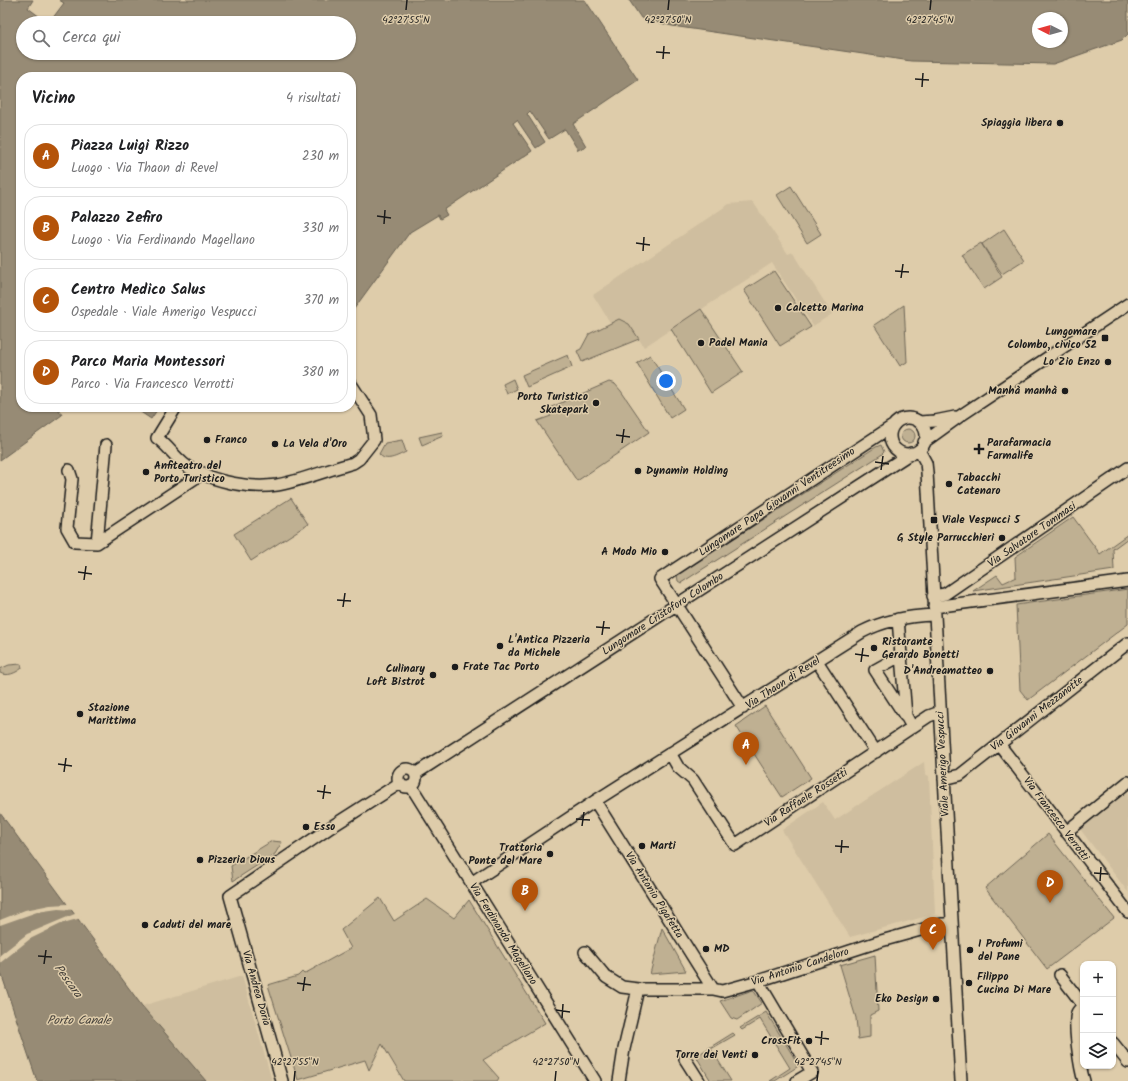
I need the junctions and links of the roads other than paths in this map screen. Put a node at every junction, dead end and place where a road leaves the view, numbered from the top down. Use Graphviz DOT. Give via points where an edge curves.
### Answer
graph roads {
  1 [pos="1128,304"];
  2 [pos="356,392"];
  3 [pos="173,412"];
  4 [pos="960,416"];
  5 [pos="919,422"];
  6 [pos="894,425"];
  7 [pos="106,445"];
  8 [pos="918,448"];
  9 [pos="1128,468"];
  10 [pos="69,470"];
  11 [pos="203,473"];
  12 [pos="97,543"];
  13 [pos="1128,581"];
  14 [pos="676,605"];
  15 [pos="934,606"];
  16 [pos="898,618"];
  17 [pos="1128,643"];
  18 [pos="902,655"];
  19 [pos="817,661"];
  20 [pos="743,708"];
  21 [pos="940,712"];
  22 [pos="906,716"];
  23 [pos="912,727"];
  24 [pos="999,744"];
  25 [pos="876,752"];
  26 [pos="670,753"];
  27 [pos="415,774"];
  28 [pos="944,779"];
  29 [pos="1128,782"];
  30 [pos="400,783"];
  31 [pos="412,786"];
  32 [pos="595,801"];
  33 [pos="1066,832"];
  34 [pos="471,883"];
  35 [pos="1128,912"];
  36 [pos="952,923"];
  37 [pos="585,952"];
  38 [pos="1060,975"];
  39 [pos="758,981"];
  40 [pos="642,989"];
  41 [pos="713,989"];
  42 [pos="1080,1001"];
  43 [pos="1080,1009"];
  44 [pos="1116,1047"];
  45 [pos="685,1059"];
  46 [pos="1128,1062"];
  47 [pos="282,1081"];
  48 [pos="595,1081"];
  49 [pos="619,1081"];
  50 [pos="699,1081"];
  51 [pos="798,1081"];
  52 [pos="961,1081"];
  53 [pos="1084,1081"];
  1 -- 4 [label="street, Lungomare Cristoforo Colombo"];
  2 -- 11 [label="street" via="371,415 374,440 359,459 276,485 235,485"];
  3 -- 11 [label="street" via="157,438 166,444 180,461"];
  4 -- 5 [label="street, Lungomare Cristoforo Colombo"];
  4 -- 8 [label="street, Lungomare Cristoforo Colombo"];
  5 -- 6 [label="street" via="908,418"];
  5 -- 8 [label="street" via="925,431"];
  6 -- 8 [label="street" via="891,430 891,442 899,451"];
  6 -- 14 [label="street, Lungomare Papa Giovanni Ventitreesimo" via="660,579"];
  7 -- 12 [label="street"];
  8 -- 14 [label="street, Lungomare Cristoforo Colombo"];
  8 -- 15 [label="street, Viale Amerigo Vespucci" via="926,463 927,472"];
  9 -- 15 [label="street, Via Salvatore Tommasi" via="945,594"];
  10 -- 12 [label="street" via="72,479 68,528 75,542"];
  11 -- 12 [label="street"];
  13 -- 15 [label="street"];
  14 -- 20 [label="street"];
  14 -- 27 [label="street, Lungomare Cristoforo Colombo"];
  15 -- 16 [label="street, Via Thaon di Revel"];
  15 -- 21 [label="street, Viale Amerigo Vespucci"];
  16 -- 18 [label="street"];
  16 -- 19 [label="street, Via Thaon di Revel" via="862,632"];
  17 -- 24 [label="street, Via Giovanni Mezzanotte"];
  18 -- 22 [label="street"];
  18 -- 22 [label="street" via="875,670"];
  19 -- 20 [label="street, Via Thaon di Revel"];
  19 -- 25 [label="street"];
  20 -- 26 [label="street, Via Thaon di Revel"];
  21 -- 23 [label="street, Via Raffaele Rossetti"];
  21 -- 28 [label="street, Viale Amerigo Vespucci"];
  22 -- 23 [label="street"];
  23 -- 25 [label="street, Via Raffaele Rossetti"];
  24 -- 28 [label="street, Via Giovanni Mezzanotte" via="960,775"];
  24 -- 33 [label="street, Via Francesco Verrotti"];
  25 -- 26 [label="street, Via Raffaele Rossetti" via="735,845 693,780 678,766"];
  26 -- 32 [label="street, Via Thaon di Revel"];
  27 -- 30 [label="street" via="408,768 402,770 398,774"];
  27 -- 31 [label="street"];
  28 -- 36 [label="street, Viale Amerigo Vespucci"];
  29 -- 33 [label="street"];
  30 -- 31 [label="street"];
  30 -- 47 [label="street, Via Andrea Doria" via="230,896"];
  31 -- 34 [label="street, Via Ferdinando Magellano"];
  32 -- 34 [label="street, Via Thaon di Revel"];
  32 -- 41 [label="street, Via Antonio Pigafetta"];
  33 -- 35 [label="street, Via Francesco Verrotti"];
  34 -- 48 [label="street, Via Ferdinando Magellano"];
  36 -- 39 [label="street, Via Antonio Candeloro" via="881,941"];
  36 -- 52 [label="street, Viale Amerigo Vespucci"];
  37 -- 40 [label="street, Via Antonio Candeloro" via="606,976 622,987"];
  38 -- 42 [label="street"];
  39 -- 41 [label="street, Via Antonio Candeloro" via="722,991"];
  39 -- 51 [label="street" via="812,1072"];
  40 -- 41 [label="street, Via Antonio Candeloro"];
  40 -- 49 [label="street" via="624,1049"];
  43 -- 53 [label="street" via="1076,1020"];
  44 -- 46 [label="street"];
  45 -- 50 [label="street"];
}
